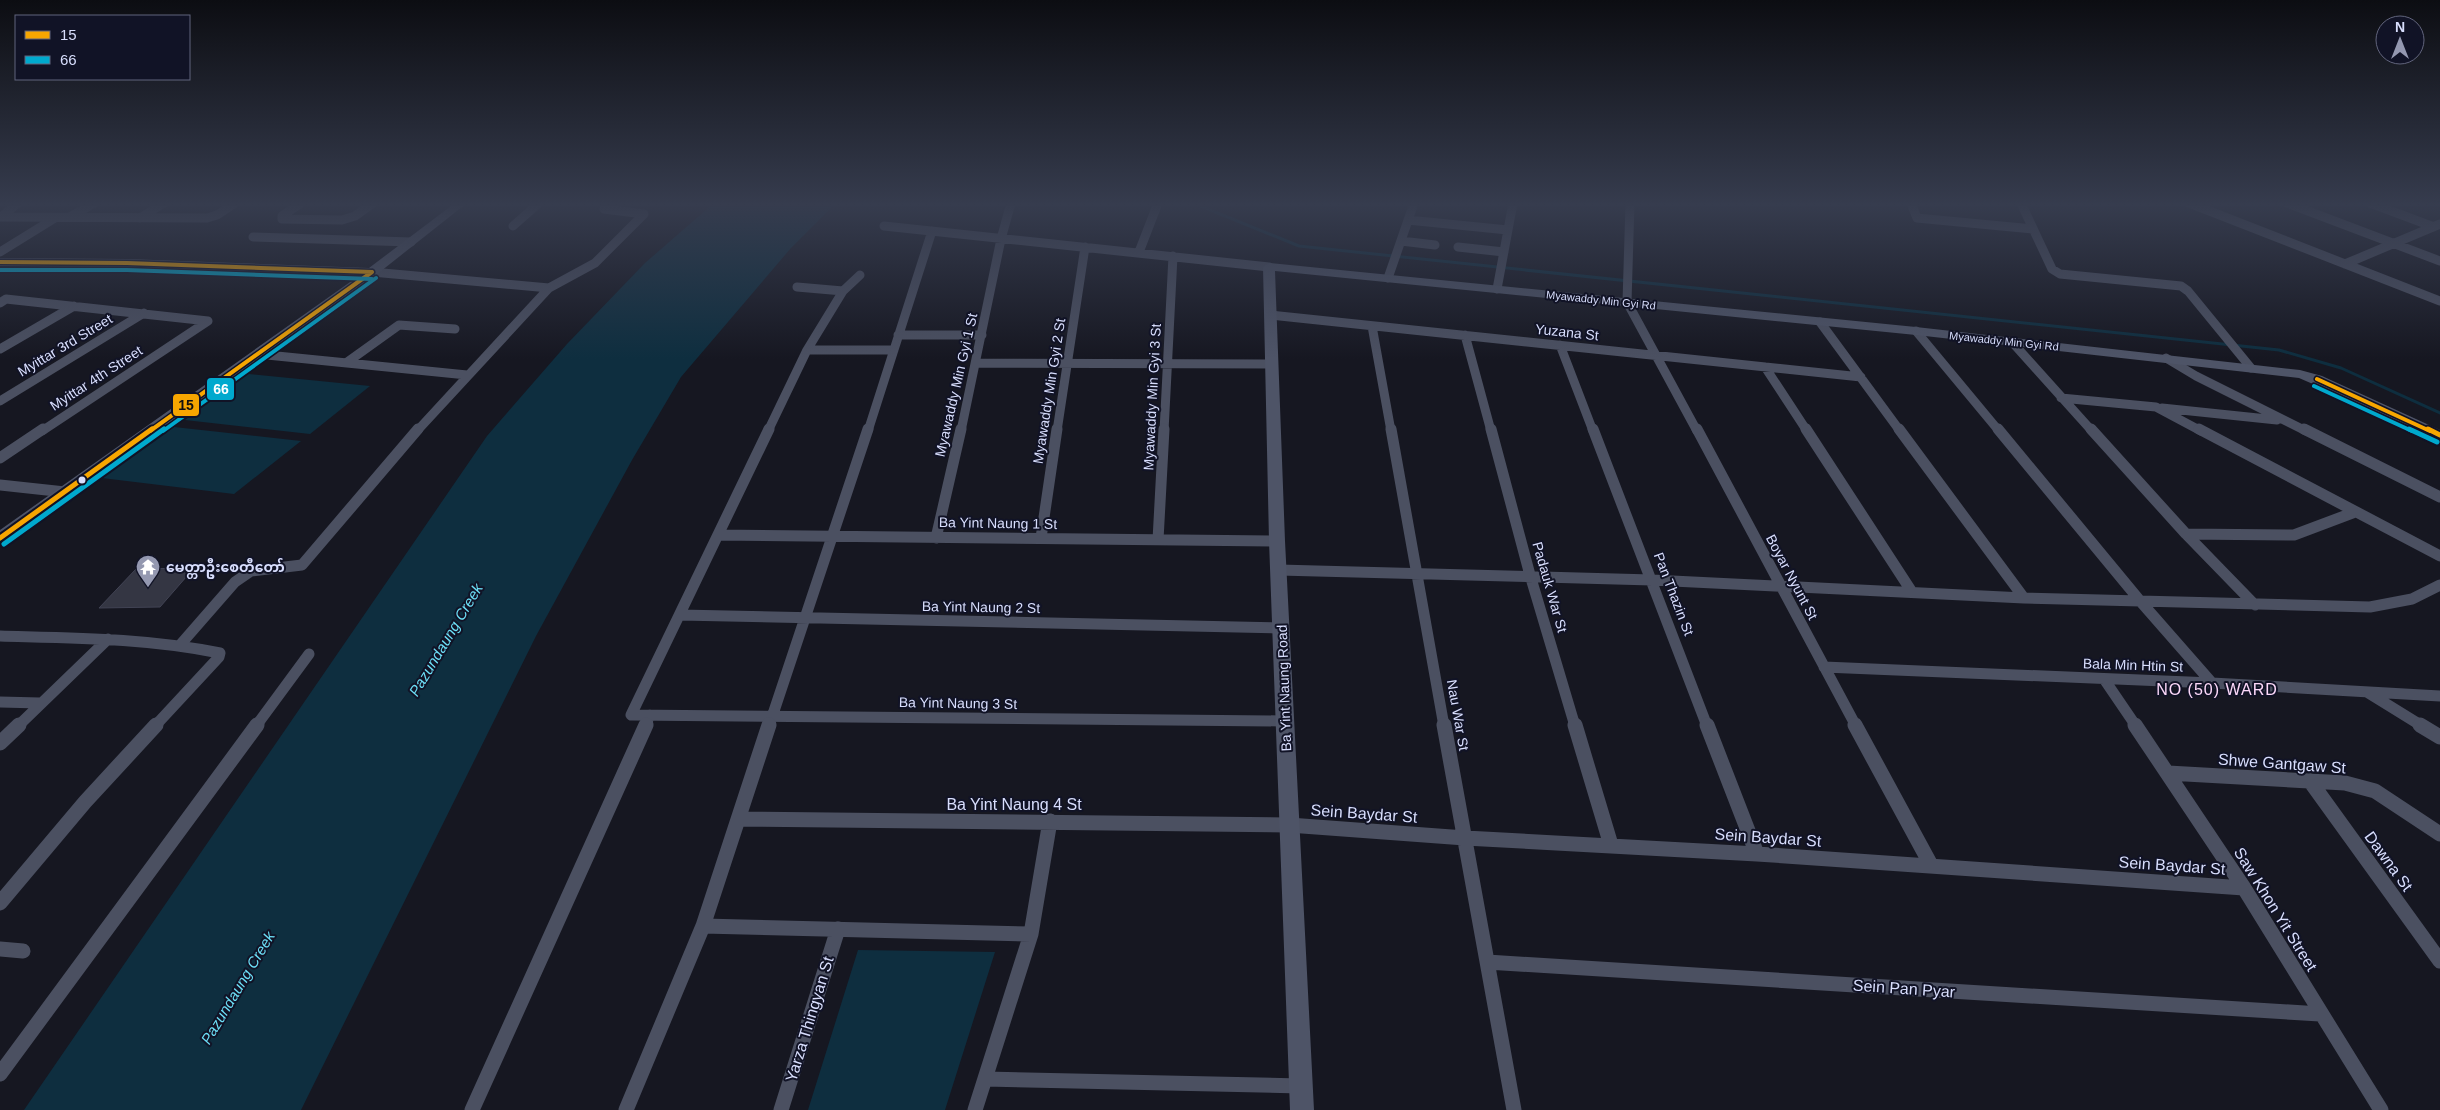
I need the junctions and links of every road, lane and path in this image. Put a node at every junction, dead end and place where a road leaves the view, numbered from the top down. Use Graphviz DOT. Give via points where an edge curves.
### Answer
graph roads {
  1 [pos="394,255"];
  2 [pos="603,255"];
  3 [pos="924,255"];
  4 [pos="998,255"];
  5 [pos="1084,255"];
  6 [pos="1163,255"];
  7 [pos="1396,255"];
  8 [pos="1503,255"];
  9 [pos="1629,255"];
  10 [pos="2045,255"];
  11 [pos="2321,255"];
  12 [pos="2366,255"];
  13 [pos="2423,255"];
  14 [pos="1173,256"];
  15 [pos="2440,261"];
  16 [pos="0,262"];
  17 [pos="2345,264"];
  18 [pos="1269,267"];
  19 [pos="372,272"];
  20 [pos="860,275"];
  21 [pos="1388,278"];
  22 [pos="549,288"];
  23 [pos="796,288"];
  24 [pos="1497,289"];
  25 [pos="843,291"];
  26 [pos="3,301"];
  27 [pos="2440,301"];
  28 [pos="1627,302"];
  29 [pos="74,306"];
  30 [pos="144,313"];
  31 [pos="1270,319"];
  32 [pos="1820,322"];
  33 [pos="1372,326"];
  34 [pos="454,328"];
  35 [pos="1916,331"];
  36 [pos="898,335"];
  37 [pos="982,335"];
  38 [pos="1465,335"];
  39 [pos="2012,342"];
  40 [pos="1560,345"];
  41 [pos="0,349"];
  42 [pos="807,350"];
  43 [pos="894,350"];
  44 [pos="257,354"];
  45 [pos="1658,356"];
  46 [pos="2166,358"];
  47 [pos="346,363"];
  48 [pos="977,363"];
  49 [pos="1067,363"];
  50 [pos="1167,363"];
  51 [pos="1271,364"];
  52 [pos="1766,367"];
  53 [pos="2251,368"];
  54 [pos="467,375"];
  55 [pos="1861,377"];
  56 [pos="2061,398"];
  57 [pos="0,400"];
  58 [pos="2156,407"];
  59 [pos="2284,420"];
  60 [pos="2440,435"];
  61 [pos="0,458"];
  62 [pos="0,485"];
  63 [pos="65,492"];
  64 [pos="2440,497"];
  65 [pos="2355,512"];
  66 [pos="2186,534"];
  67 [pos="718,536"];
  68 [pos="834,536"];
  69 [pos="0,538"];
  70 [pos="936,538"];
  71 [pos="1041,538"];
  72 [pos="1158,540"];
  73 [pos="1277,541"];
  74 [pos="2440,556"];
  75 [pos="1279,570"];
  76 [pos="1417,573"];
  77 [pos="1530,575"];
  78 [pos="1652,580"];
  79 [pos="2440,584"];
  80 [pos="1780,587"];
  81 [pos="1912,592"];
  82 [pos="2024,598"];
  83 [pos="2141,602"];
  84 [pos="2255,605"];
  85 [pos="680,615"];
  86 [pos="804,618"];
  87 [pos="1282,628"];
  88 [pos="0,636"];
  89 [pos="108,639"];
  90 [pos="180,646"];
  91 [pos="310,654"];
  92 [pos="1824,667"];
  93 [pos="2104,679"];
  94 [pos="2212,683"];
  95 [pos="2366,692"];
  96 [pos="2440,696"];
  97 [pos="0,702"];
  98 [pos="40,703"];
  99 [pos="650,715"];
  100 [pos="771,716"];
  101 [pos="1285,721"];
  102 [pos="2440,737"];
  103 [pos="0,743"];
  104 [pos="2168,773"];
  105 [pos="2310,781"];
  106 [pos="738,819"];
  107 [pos="1050,821"];
  108 [pos="1289,825"];
  109 [pos="2440,834"];
  110 [pos="1465,838"];
  111 [pos="1611,845"];
  112 [pos="1757,854"];
  113 [pos="1931,865"];
  114 [pos="2244,888"];
  115 [pos="0,903"];
  116 [pos="703,926"];
  117 [pos="838,929"];
  118 [pos="1031,934"];
  119 [pos="0,949"];
  120 [pos="23,951"];
  121 [pos="2440,961"];
  122 [pos="1487,962"];
  123 [pos="2320,1014"];
  124 [pos="0,1074"];
  125 [pos="985,1079"];
  126 [pos="1301,1086"];
  127 [pos="472,1110"];
  128 [pos="626,1110"];
  129 [pos="781,1110"];
  130 [pos="975,1110"];
  131 [pos="1302,1110"];
  132 [pos="1514,1110"];
  133 [pos="2381,1110"];
  1 -- 19 [label="main road"];
  2 -- 22 [label="street" via="595,263"];
  3 -- 36 [label="street"];
  4 -- 37 [label="street, Myawaddy Min Gyi 1 St"];
  5 -- 49 [label="street, Myawaddy Min Gyi 2 St"];
  6 -- 14 [label="street, Myawaddy Min Gyi Rd"];
  7 -- 21 [label="street"];
  8 -- 24 [label="street"];
  9 -- 28 [label="street"];
  10 -- 53 [label="street" via="2052,269 2060,274 2181,286"];
  11 -- 17 [label="street"];
  12 -- 17 [label="street"];
  13 -- 15 [label="street"];
  14 -- 18 [label="street, Myawaddy Min Gyi Rd"];
  14 -- 50 [label="street, Myawaddy Min Gyi 3 St"];
  16 -- 19 [label="main road"];
  17 -- 27 [label="street"];
  18 -- 21 [label="main road, Myawaddy Min Gyi Rd"];
  18 -- 31 [label="main road, Ba Yint Naung Road"];
  19 -- 22 [label="street"];
  19 -- 44 [label="main road"];
  20 -- 25 [label="street"];
  21 -- 24 [label="main road, Myawaddy Min Gyi Rd"];
  22 -- 54 [label="street"];
  23 -- 25 [label="street"];
  24 -- 28 [label="main road, Myawaddy Min Gyi Rd"];
  25 -- 42 [label="street"];
  26 -- 29 [label="street"];
  28 -- 32 [label="main road, Myawaddy Min Gyi Rd"];
  28 -- 45 [label="street, Boyar Nyunt St"];
  29 -- 30 [label="street"];
  29 -- 41 [label="street"];
  30 -- 57 [label="street, Myittar 3rd Street"];
  30 -- 61 [label="street, Myittar 4th Street" via="208,320"];
  31 -- 33 [label="street, Yuzana St"];
  31 -- 51 [label="main road, Ba Yint Naung Road"];
  32 -- 35 [label="main road, Myawaddy Min Gyi Rd"];
  32 -- 55 [label="street"];
  33 -- 38 [label="street, Yuzana St"];
  33 -- 76 [label="street, Nau War St"];
  34 -- 47 [label="street" via="398,325"];
  35 -- 39 [label="main road, Myawaddy Min Gyi Rd"];
  35 -- 83 [label="street"];
  36 -- 37 [label="street"];
  36 -- 43 [label="street"];
  37 -- 48 [label="street, Myawaddy Min Gyi 1 St"];
  38 -- 40 [label="street, Yuzana St"];
  38 -- 77 [label="street, Padauk War St"];
  39 -- 46 [label="main road, Myawaddy Min Gyi Rd"];
  39 -- 56 [label="street"];
  40 -- 45 [label="street, Yuzana St"];
  40 -- 78 [label="street, Pan Thazin St"];
  42 -- 43 [label="street"];
  42 -- 67 [label="street"];
  43 -- 68 [label="street"];
  44 -- 47 [label="street"];
  44 -- 63 [label="main road"];
  45 -- 52 [label="street, Yuzana St"];
  45 -- 80 [label="street, Boyar Nyunt St"];
  46 -- 53 [label="main road, Myawaddy Min Gyi Rd"];
  46 -- 59 [label="street"];
  47 -- 54 [label="street"];
  48 -- 49 [label="street"];
  48 -- 70 [label="street, Myawaddy Min Gyi 1 St"];
  49 -- 50 [label="street"];
  49 -- 71 [label="street, Myawaddy Min Gyi 2 St"];
  50 -- 51 [label="street"];
  50 -- 72 [label="street, Myawaddy Min Gyi 3 St"];
  51 -- 73 [label="main road, Ba Yint Naung Road"];
  52 -- 55 [label="street, Yuzana St"];
  52 -- 81 [label="street"];
  53 -- 60 [label="main road, Myawaddy Min Gyi Rd" via="2317,379"];
  54 -- 90 [label="street" via="302,564 251,571 235,582"];
  55 -- 82 [label="street"];
  56 -- 58 [label="street"];
  56 -- 66 [label="street"];
  58 -- 59 [label="street"];
  58 -- 65 [label="street"];
  59 -- 64 [label="street"];
  62 -- 63 [label="street"];
  63 -- 69 [label="main road"];
  65 -- 66 [label="street" via="2294,535"];
  65 -- 74 [label="street"];
  66 -- 84 [label="street"];
  67 -- 68 [label="street, Ba Yint Naung 1 St"];
  67 -- 85 [label="street"];
  68 -- 70 [label="street, Ba Yint Naung 1 St"];
  68 -- 86 [label="street"];
  70 -- 71 [label="street, Ba Yint Naung 1 St"];
  71 -- 72 [label="street, Ba Yint Naung 1 St"];
  72 -- 73 [label="street, Ba Yint Naung 1 St"];
  73 -- 75 [label="main road, Ba Yint Naung Road"];
  75 -- 76 [label="street"];
  75 -- 87 [label="main road, Ba Yint Naung Road"];
  76 -- 77 [label="street"];
  76 -- 110 [label="street, Nau War St"];
  77 -- 78 [label="street"];
  77 -- 111 [label="street, Padauk War St"];
  78 -- 80 [label="street"];
  78 -- 112 [label="street, Pan Thazin St"];
  79 -- 84 [label="street" via="2412,598 2370,607"];
  80 -- 81 [label="street"];
  80 -- 92 [label="street, Boyar Nyunt St"];
  81 -- 82 [label="street"];
  82 -- 83 [label="street"];
  83 -- 84 [label="street"];
  83 -- 94 [label="street"];
  85 -- 86 [label="street, Ba Yint Naung 2 St"];
  85 -- 99 [label="street, Ba Yint Naung 3 St" via="631,715"];
  86 -- 87 [label="street, Ba Yint Naung 2 St"];
  86 -- 100 [label="street"];
  87 -- 101 [label="main road, Ba Yint Naung Road"];
  88 -- 89 [label="street"];
  89 -- 90 [label="street"];
  89 -- 98 [label="street"];
  90 -- 115 [label="street" via="220,654 85,802"];
  91 -- 124 [label="street"];
  92 -- 93 [label="street, Bala Min Htin St"];
  92 -- 113 [label="street, Boyar Nyunt St"];
  93 -- 94 [label="street, Bala Min Htin St"];
  93 -- 104 [label="street, Saw Khon Yit Street"];
  94 -- 95 [label="street, Bala Min Htin St"];
  95 -- 96 [label="street, Bala Min Htin St"];
  95 -- 102 [label="street"];
  97 -- 98 [label="street"];
  98 -- 103 [label="street"];
  99 -- 100 [label="street, Ba Yint Naung 3 St"];
  99 -- 127 [label="street"];
  100 -- 101 [label="street, Ba Yint Naung 3 St"];
  100 -- 106 [label="street"];
  101 -- 108 [label="main road, Ba Yint Naung Road"];
  104 -- 105 [label="street, Shwe Gantgaw St"];
  104 -- 114 [label="street, Saw Khon Yit Street"];
  105 -- 109 [label="street, Shwe Gantgaw St" via="2345,783 2375,791"];
  105 -- 121 [label="street, Dawna St"];
  106 -- 107 [label="street, Ba Yint Naung 4 St"];
  106 -- 116 [label="street"];
  107 -- 108 [label="street, Ba Yint Naung 4 St"];
  107 -- 118 [label="street"];
  108 -- 110 [label="street, Sein Baydar St"];
  108 -- 126 [label="main road, Ba Yint Naung Road"];
  110 -- 111 [label="street, Sein Baydar St"];
  110 -- 122 [label="street, Nau War St"];
  111 -- 112 [label="street, Sein Baydar St"];
  112 -- 113 [label="street, Sein Baydar St"];
  113 -- 114 [label="street, Sein Baydar St"];
  114 -- 123 [label="street, Saw Khon Yit Street"];
  116 -- 117 [label="street"];
  116 -- 128 [label="street"];
  117 -- 118 [label="street"];
  117 -- 129 [label="street, Yarza Thingyan St"];
  118 -- 125 [label="street"];
  119 -- 120 [label="street"];
  122 -- 123 [label="street, Sein Pan Pyar"];
  122 -- 132 [label="street, Nau War St"];
  123 -- 133 [label="street, Saw Khon Yit Street"];
  125 -- 126 [label="street"];
  125 -- 130 [label="street"];
  126 -- 131 [label="main road, Ba Yint Naung Road"];
}
